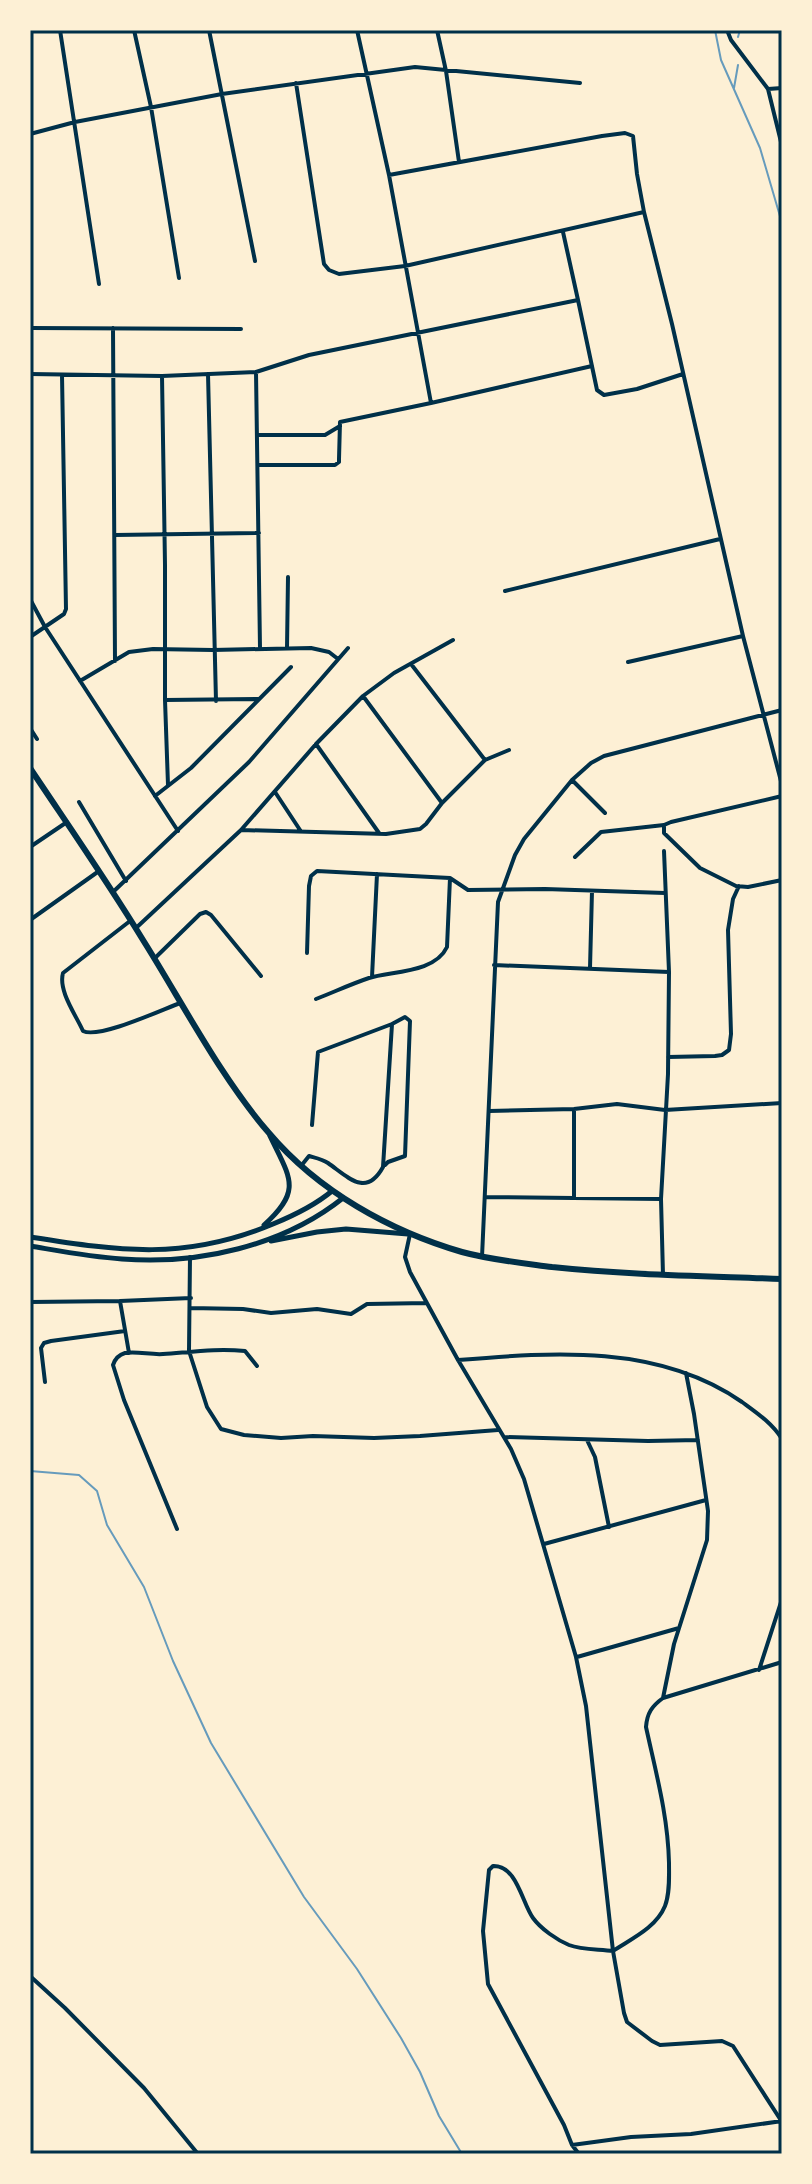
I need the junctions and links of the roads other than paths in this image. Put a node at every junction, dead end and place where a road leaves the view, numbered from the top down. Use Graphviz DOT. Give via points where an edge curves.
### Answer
graph roads {
  1 [pos="60,30"];
  2 [pos="134,30"];
  3 [pos="209,30"];
  4 [pos="357,30"];
  5 [pos="437,30"];
  6 [pos="727,30"];
  7 [pos="446,71"];
  8 [pos="367,73"];
  9 [pos="296,83"];
  10 [pos="580,83"];
  11 [pos="782,88"];
  12 [pos="768,89"];
  13 [pos="222,94"];
  14 [pos="151,107"];
  15 [pos="75,122"];
  16 [pos="30,134"];
  17 [pos="782,146"];
  18 [pos="459,162"];
  19 [pos="389,175"];
  20 [pos="644,212"];
  21 [pos="563,231"];
  22 [pos="255,261"];
  23 [pos="405,266"];
  24 [pos="179,278"];
  25 [pos="99,284"];
  26 [pos="578,300"];
  27 [pos="30,328"];
  28 [pos="113,328"];
  29 [pos="241,329"];
  30 [pos="418,334"];
  31 [pos="592,366"];
  32 [pos="256,372"];
  33 [pos="30,374"];
  34 [pos="208,374"];
  35 [pos="683,374"];
  36 [pos="62,375"];
  37 [pos="113,375"];
  38 [pos="162,376"];
  39 [pos="431,403"];
  40 [pos="340,426"];
  41 [pos="258,435"];
  42 [pos="258,465"];
  43 [pos="163,533"];
  44 [pos="259,533"];
  45 [pos="212,534"];
  46 [pos="115,535"];
  47 [pos="721,539"];
  48 [pos="288,577"];
  49 [pos="505,591"];
  50 [pos="30,599"];
  51 [pos="45,627"];
  52 [pos="743,636"];
  53 [pos="30,637"];
  54 [pos="453,640"];
  55 [pos="260,648"];
  56 [pos="287,648"];
  57 [pos="348,648"];
  58 [pos="213,650"];
  59 [pos="165,651"];
  60 [pos="338,659"];
  61 [pos="115,661"];
  62 [pos="628,662"];
  63 [pos="411,664"];
  64 [pos="291,667"];
  65 [pos="80,681"];
  66 [pos="363,696"];
  67 [pos="260,699"];
  68 [pos="165,700"];
  69 [pos="216,701"];
  70 [pos="782,710"];
  71 [pos="764,715"];
  72 [pos="30,728"];
  73 [pos="37,739"];
  74 [pos="316,744"];
  75 [pos="509,750"];
  76 [pos="485,760"];
  77 [pos="31,772"];
  78 [pos="572,780"];
  79 [pos="168,785"];
  80 [pos="782,785"];
  81 [pos="275,792"];
  82 [pos="155,796"];
  83 [pos="782,796"];
  84 [pos="79,802"];
  85 [pos="442,803"];
  86 [pos="605,813"];
  87 [pos="67,822"];
  88 [pos="664,825"];
  89 [pos="241,830"];
  90 [pos="178,831"];
  91 [pos="301,831"];
  92 [pos="379,833"];
  93 [pos="30,847"];
  94 [pos="664,851"];
  95 [pos="575,857"];
  96 [pos="99,871"];
  97 [pos="377,874"];
  98 [pos="450,878"];
  99 [pos="782,880"];
  100 [pos="126,881"];
  101 [pos="739,886"];
  102 [pos="502,889"];
  103 [pos="592,891"];
  104 [pos="113,892"];
  105 [pos="665,893"];
  106 [pos="30,920"];
  107 [pos="131,920"];
  108 [pos="136,928"];
  109 [pos="307,953"];
  110 [pos="155,958"];
  111 [pos="494,965"];
  112 [pos="590,969"];
  113 [pos="669,972"];
  114 [pos="261,976"];
  115 [pos="372,977"];
  116 [pos="316,999"];
  117 [pos="182,1002"];
  118 [pos="392,1024"];
  119 [pos="668,1057"];
  120 [pos="782,1103"];
  121 [pos="574,1109"];
  122 [pos="665,1110"];
  123 [pos="488,1111"];
  124 [pos="312,1125"];
  125 [pos="267,1132"];
  126 [pos="301,1166"];
  127 [pos="383,1167"];
  128 [pos="332,1191"];
  129 [pos="486,1197"];
  130 [pos="343,1198"];
  131 [pos="574,1199"];
  132 [pos="661,1199"];
  133 [pos="258,1230"];
  134 [pos="410,1234"];
  135 [pos="30,1237"];
  136 [pos="262,1242"];
  137 [pos="30,1246"];
  138 [pos="190,1257"];
  139 [pos="482,1257"];
  140 [pos="663,1275"];
  141 [pos="782,1279"];
  142 [pos="191,1298"];
  143 [pos="120,1301"];
  144 [pos="30,1302"];
  145 [pos="427,1303"];
  146 [pos="190,1308"];
  147 [pos="125,1331"];
  148 [pos="189,1351"];
  149 [pos="129,1353"];
  150 [pos="458,1360"];
  151 [pos="257,1366"];
  152 [pos="686,1373"];
  153 [pos="45,1382"];
  154 [pos="499,1430"];
  155 [pos="503,1437"];
  156 [pos="586,1439"];
  157 [pos="782,1439"];
  158 [pos="698,1440"];
  159 [pos="706,1500"];
  160 [pos="609,1527"];
  161 [pos="177,1529"];
  162 [pos="544,1544"];
  163 [pos="782,1599"];
  164 [pos="679,1628"];
  165 [pos="576,1657"];
  166 [pos="782,1662"];
  167 [pos="759,1670"];
  168 [pos="663,1698"];
  169 [pos="613,1951"];
  170 [pos="30,1976"];
  171 [pos="782,2121"];
  172 [pos="572,2145"];
  173 [pos="198,2154"];
  174 [pos="579,2154"];
  1 -- 15 [label="street"];
  2 -- 14 [label="street"];
  3 -- 13 [label="street"];
  4 -- 8 [label="street"];
  5 -- 7 [label="street"];
  6 -- 12 [label="street"];
  7 -- 8 [label="street" via="415,67"];
  7 -- 10 [label="street"];
  7 -- 18 [label="street"];
  8 -- 9 [label="street"];
  8 -- 19 [label="street"];
  9 -- 13 [label="street"];
  9 -- 23 [label="street" via="326,267 339,274"];
  11 -- 12 [label="street"];
  12 -- 17 [label="street"];
  13 -- 14 [label="street"];
  13 -- 22 [label="street"];
  14 -- 15 [label="street"];
  14 -- 24 [label="street"];
  15 -- 16 [label="street"];
  15 -- 25 [label="street"];
  18 -- 19 [label="street"];
  18 -- 20 [label="street" via="631,134"];
  19 -- 23 [label="street"];
  20 -- 21 [label="street"];
  20 -- 35 [label="street"];
  21 -- 23 [label="street"];
  21 -- 26 [label="street"];
  23 -- 30 [label="street"];
  26 -- 30 [label="street"];
  26 -- 31 [label="street"];
  27 -- 28 [label="street"];
  28 -- 29 [label="street"];
  28 -- 37 [label="street"];
  30 -- 32 [label="street" via="309,355"];
  30 -- 39 [label="street"];
  31 -- 35 [label="street" via="597,390 604,395"];
  31 -- 39 [label="street"];
  32 -- 34 [label="street"];
  32 -- 41 [label="street"];
  33 -- 36 [label="street"];
  34 -- 38 [label="street"];
  34 -- 45 [label="street"];
  35 -- 47 [label="street"];
  36 -- 37 [label="street"];
  36 -- 51 [label="street" via="66,604 64,614"];
  37 -- 38 [label="street"];
  37 -- 46 [label="street"];
  38 -- 43 [label="street"];
  39 -- 40 [label="street" via="343,421"];
  40 -- 41 [label="street" via="318,436"];
  40 -- 42 [label="street" via="337,464"];
  41 -- 42 [label="street"];
  42 -- 44 [label="street"];
  43 -- 45 [label="street"];
  43 -- 46 [label="street"];
  43 -- 59 [label="street"];
  44 -- 45 [label="street"];
  44 -- 55 [label="street"];
  45 -- 58 [label="street"];
  46 -- 61 [label="street"];
  47 -- 49 [label="street"];
  47 -- 52 [label="street"];
  48 -- 56 [label="street"];
  50 -- 51 [label="street"];
  51 -- 53 [label="street"];
  51 -- 65 [label="street"];
  52 -- 62 [label="street"];
  52 -- 71 [label="street"];
  54 -- 63 [label="street"];
  55 -- 56 [label="street"];
  55 -- 58 [label="street"];
  56 -- 60 [label="street" via="321,649"];
  57 -- 60 [label="street"];
  58 -- 59 [label="street"];
  58 -- 69 [label="street"];
  59 -- 61 [label="street" via="129,652"];
  59 -- 68 [label="street"];
  60 -- 90 [label="street" via="249,762"];
  61 -- 65 [label="street"];
  63 -- 66 [label="street"];
  63 -- 76 [label="street"];
  64 -- 67 [label="street"];
  65 -- 82 [label="street"];
  66 -- 74 [label="street"];
  66 -- 85 [label="street"];
  67 -- 69 [label="street"];
  67 -- 79 [label="street"];
  68 -- 69 [label="street"];
  68 -- 79 [label="street"];
  70 -- 71 [label="street"];
  71 -- 78 [label="street" via="604,756"];
  71 -- 80 [label="street"];
  72 -- 73 [label="street"];
  74 -- 81 [label="street"];
  74 -- 92 [label="street"];
  75 -- 76 [label="street"];
  76 -- 85 [label="street"];
  77 -- 87 [label="main road"];
  78 -- 86 [label="street"];
  78 -- 102 [label="street" via="519,847"];
  79 -- 82 [label="street"];
  81 -- 89 [label="street"];
  81 -- 91 [label="street"];
  82 -- 90 [label="street"];
  83 -- 88 [label="street"];
  84 -- 100 [label="street"];
  85 -- 92 [label="street" via="420,829"];
  87 -- 93 [label="street"];
  87 -- 96 [label="main road"];
  88 -- 95 [label="street" via="601,832"];
  88 -- 101 [label="street" via="664,833 700,868"];
  89 -- 91 [label="street"];
  89 -- 108 [label="street"];
  90 -- 100 [label="street"];
  91 -- 92 [label="street"];
  94 -- 105 [label="street"];
  96 -- 104 [label="main road"];
  96 -- 106 [label="street"];
  97 -- 98 [label="street"];
  97 -- 109 [label="street" via="317,871 311,876"];
  97 -- 115 [label="street"];
  98 -- 102 [label="street" via="468,890"];
  98 -- 115 [label="street" via="443,956 402,973"];
  99 -- 101 [label="street"];
  100 -- 104 [label="street"];
  101 -- 119 [label="street" via="728,930 729,1050 715,1056"];
  102 -- 103 [label="street"];
  102 -- 111 [label="street"];
  103 -- 105 [label="street"];
  103 -- 112 [label="street"];
  104 -- 107 [label="main road"];
  105 -- 113 [label="street"];
  107 -- 108 [label="main road"];
  107 -- 117 [label="street" via="63,973 64,991 83,1031 91,1035 115,1028"];
  108 -- 110 [label="main road"];
  110 -- 114 [label="street" via="206,912"];
  110 -- 117 [label="main road"];
  111 -- 112 [label="street"];
  111 -- 123 [label="street"];
  112 -- 113 [label="street"];
  113 -- 119 [label="street"];
  115 -- 116 [label="street"];
  117 -- 125 [label="main road"];
  118 -- 124 [label="street" via="318,1052"];
  118 -- 127 [label="street"];
  118 -- 127 [label="street" via="405,1017 410,1021 405,1156"];
  119 -- 122 [label="street"];
  120 -- 122 [label="street"];
  121 -- 122 [label="street" via="617,1104"];
  121 -- 123 [label="street"];
  121 -- 131 [label="street"];
  122 -- 132 [label="street"];
  123 -- 129 [label="street"];
  125 -- 126 [label="main road"];
  125 -- 133 [label="street" via="284,1166 288,1198"];
  126 -- 127 [label="street" via="309,1156 315,1157 358,1183 378,1177"];
  126 -- 128 [label="main road"];
  128 -- 130 [label="main road"];
  128 -- 133 [label="street" via="318,1203"];
  129 -- 131 [label="street"];
  129 -- 139 [label="street"];
  130 -- 134 [label="main road"];
  130 -- 136 [label="street"];
  131 -- 132 [label="street"];
  132 -- 140 [label="street"];
  133 -- 135 [label="street" via="154,1251"];
  134 -- 136 [label="street" via="346,1229"];
  134 -- 139 [label="main road"];
  134 -- 145 [label="street" via="405,1257"];
  136 -- 138 [label="street"];
  137 -- 138 [label="street" via="122,1259"];
  138 -- 142 [label="street"];
  139 -- 140 [label="main road"];
  140 -- 141 [label="main road"];
  142 -- 143 [label="street"];
  142 -- 146 [label="street"];
  143 -- 144 [label="street"];
  143 -- 147 [label="street"];
  145 -- 146 [label="street" via="367,1304 351,1314"];
  145 -- 150 [label="street"];
  146 -- 148 [label="street"];
  147 -- 149 [label="street"];
  147 -- 153 [label="street" via="44,1343"];
  148 -- 149 [label="street"];
  148 -- 151 [label="street" via="245,1351"];
  148 -- 154 [label="street" via="215,1422 244,1435 374,1438"];
  149 -- 161 [label="street" via="116,1357 113,1365"];
  150 -- 152 [label="street" via="591,1355 650,1362"];
  150 -- 154 [label="street"];
  152 -- 157 [label="street" via="732,1395"];
  152 -- 158 [label="street"];
  154 -- 155 [label="street"];
  155 -- 156 [label="street"];
  155 -- 162 [label="street" via="517,1459"];
  156 -- 158 [label="street"];
  156 -- 160 [label="street" via="595,1457"];
  158 -- 159 [label="street"];
  159 -- 160 [label="street"];
  159 -- 164 [label="street" via="707,1540"];
  160 -- 162 [label="street"];
  162 -- 165 [label="street"];
  163 -- 167 [label="street"];
  164 -- 165 [label="street"];
  164 -- 168 [label="street"];
  165 -- 169 [label="street"];
  166 -- 167 [label="street"];
  167 -- 168 [label="street"];
  168 -- 169 [label="street" via="647,1715 646,1727 668,1829 665,1906 656,1921"];
  169 -- 171 [label="street" via="627,2022 660,2045 729,2043"];
  169 -- 172 [label="street" via="570,1945 550,1934 532,1917 508,1871 499,1865 489,1870 483,1931 488,1984"];
  170 -- 173 [label="street" via="144,2088"];
  171 -- 172 [label="street"];
  172 -- 174 [label="street"];
}
